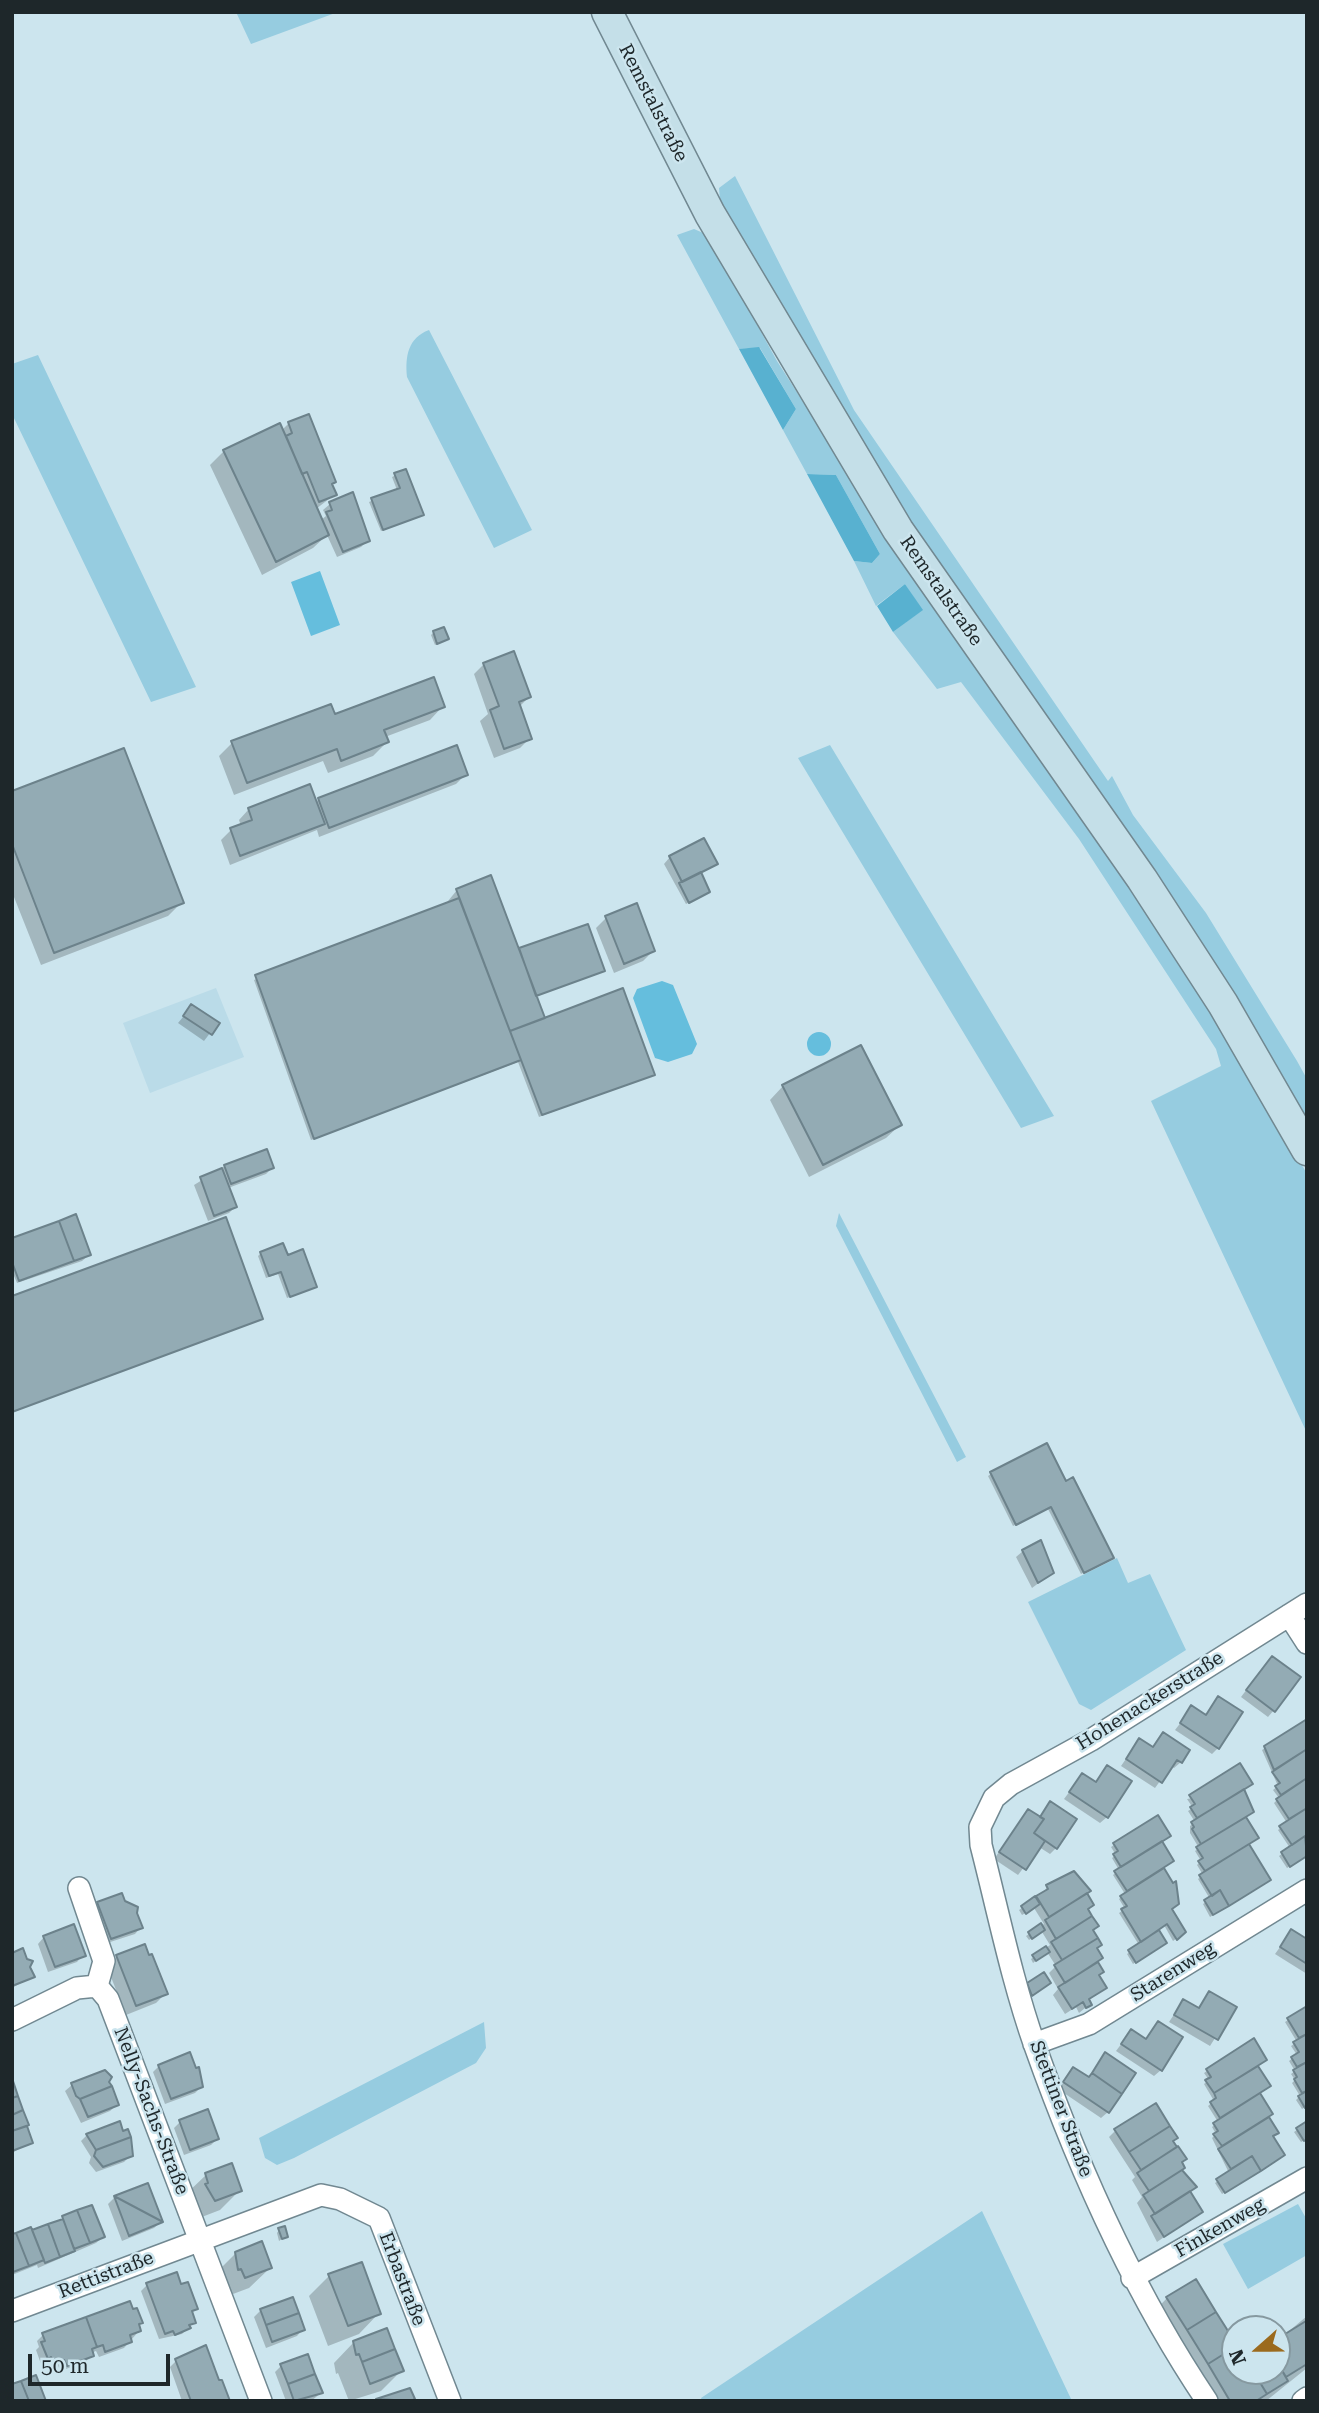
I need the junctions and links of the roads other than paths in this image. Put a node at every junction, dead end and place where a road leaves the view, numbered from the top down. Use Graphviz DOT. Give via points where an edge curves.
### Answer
graph roads {
  1 [pos="607,12"];
  2 [pos="1307,1150"];
  3 [pos="1298,1610"];
  4 [pos="1307,1643"];
  5 [pos="994,1798"];
  6 [pos="79,1888"];
  7 [pos="1307,1890"];
  8 [pos="97,1986"];
  9 [pos="12,2020"];
  10 [pos="1034,2044"];
  11 [pos="1306,2180"];
  12 [pos="199,2239"];
  13 [pos="1132,2278"];
  14 [pos="12,2311"];
  15 [pos="261,2401"];
  16 [pos="450,2401"];
  17 [pos="1207,2401"];
  1 -- 2 [label="street, Remstalstraße" via="710,214 898,530 1142,878 1223,1004"];
  3 -- 4 [label="street"];
  3 -- 5 [label="street, Hohenackerstraße"];
  5 -- 10 [label="street, Stettiner Straße" via="979,1826 981,1845"];
  6 -- 8 [label="street" via="104,1961"];
  7 -- 10 [label="street, Starenweg" via="1089,2024"];
  8 -- 9 [label="street" via="78,1987"];
  8 -- 12 [label="street, Nelly-Sachs-Straße" via="108,1999"];
  10 -- 13 [label="street, Stettiner Straße"];
  11 -- 13 [label="street, Finkenweg"];
  12 -- 14 [label="street, Rettistraße"];
  12 -- 15 [label="street, Nelly-Sachs-Straße"];
  12 -- 16 [label="street, Erbastraße" via="321,2195 379,2218"];
  13 -- 17 [label="street, Stettiner Straße"];
}
